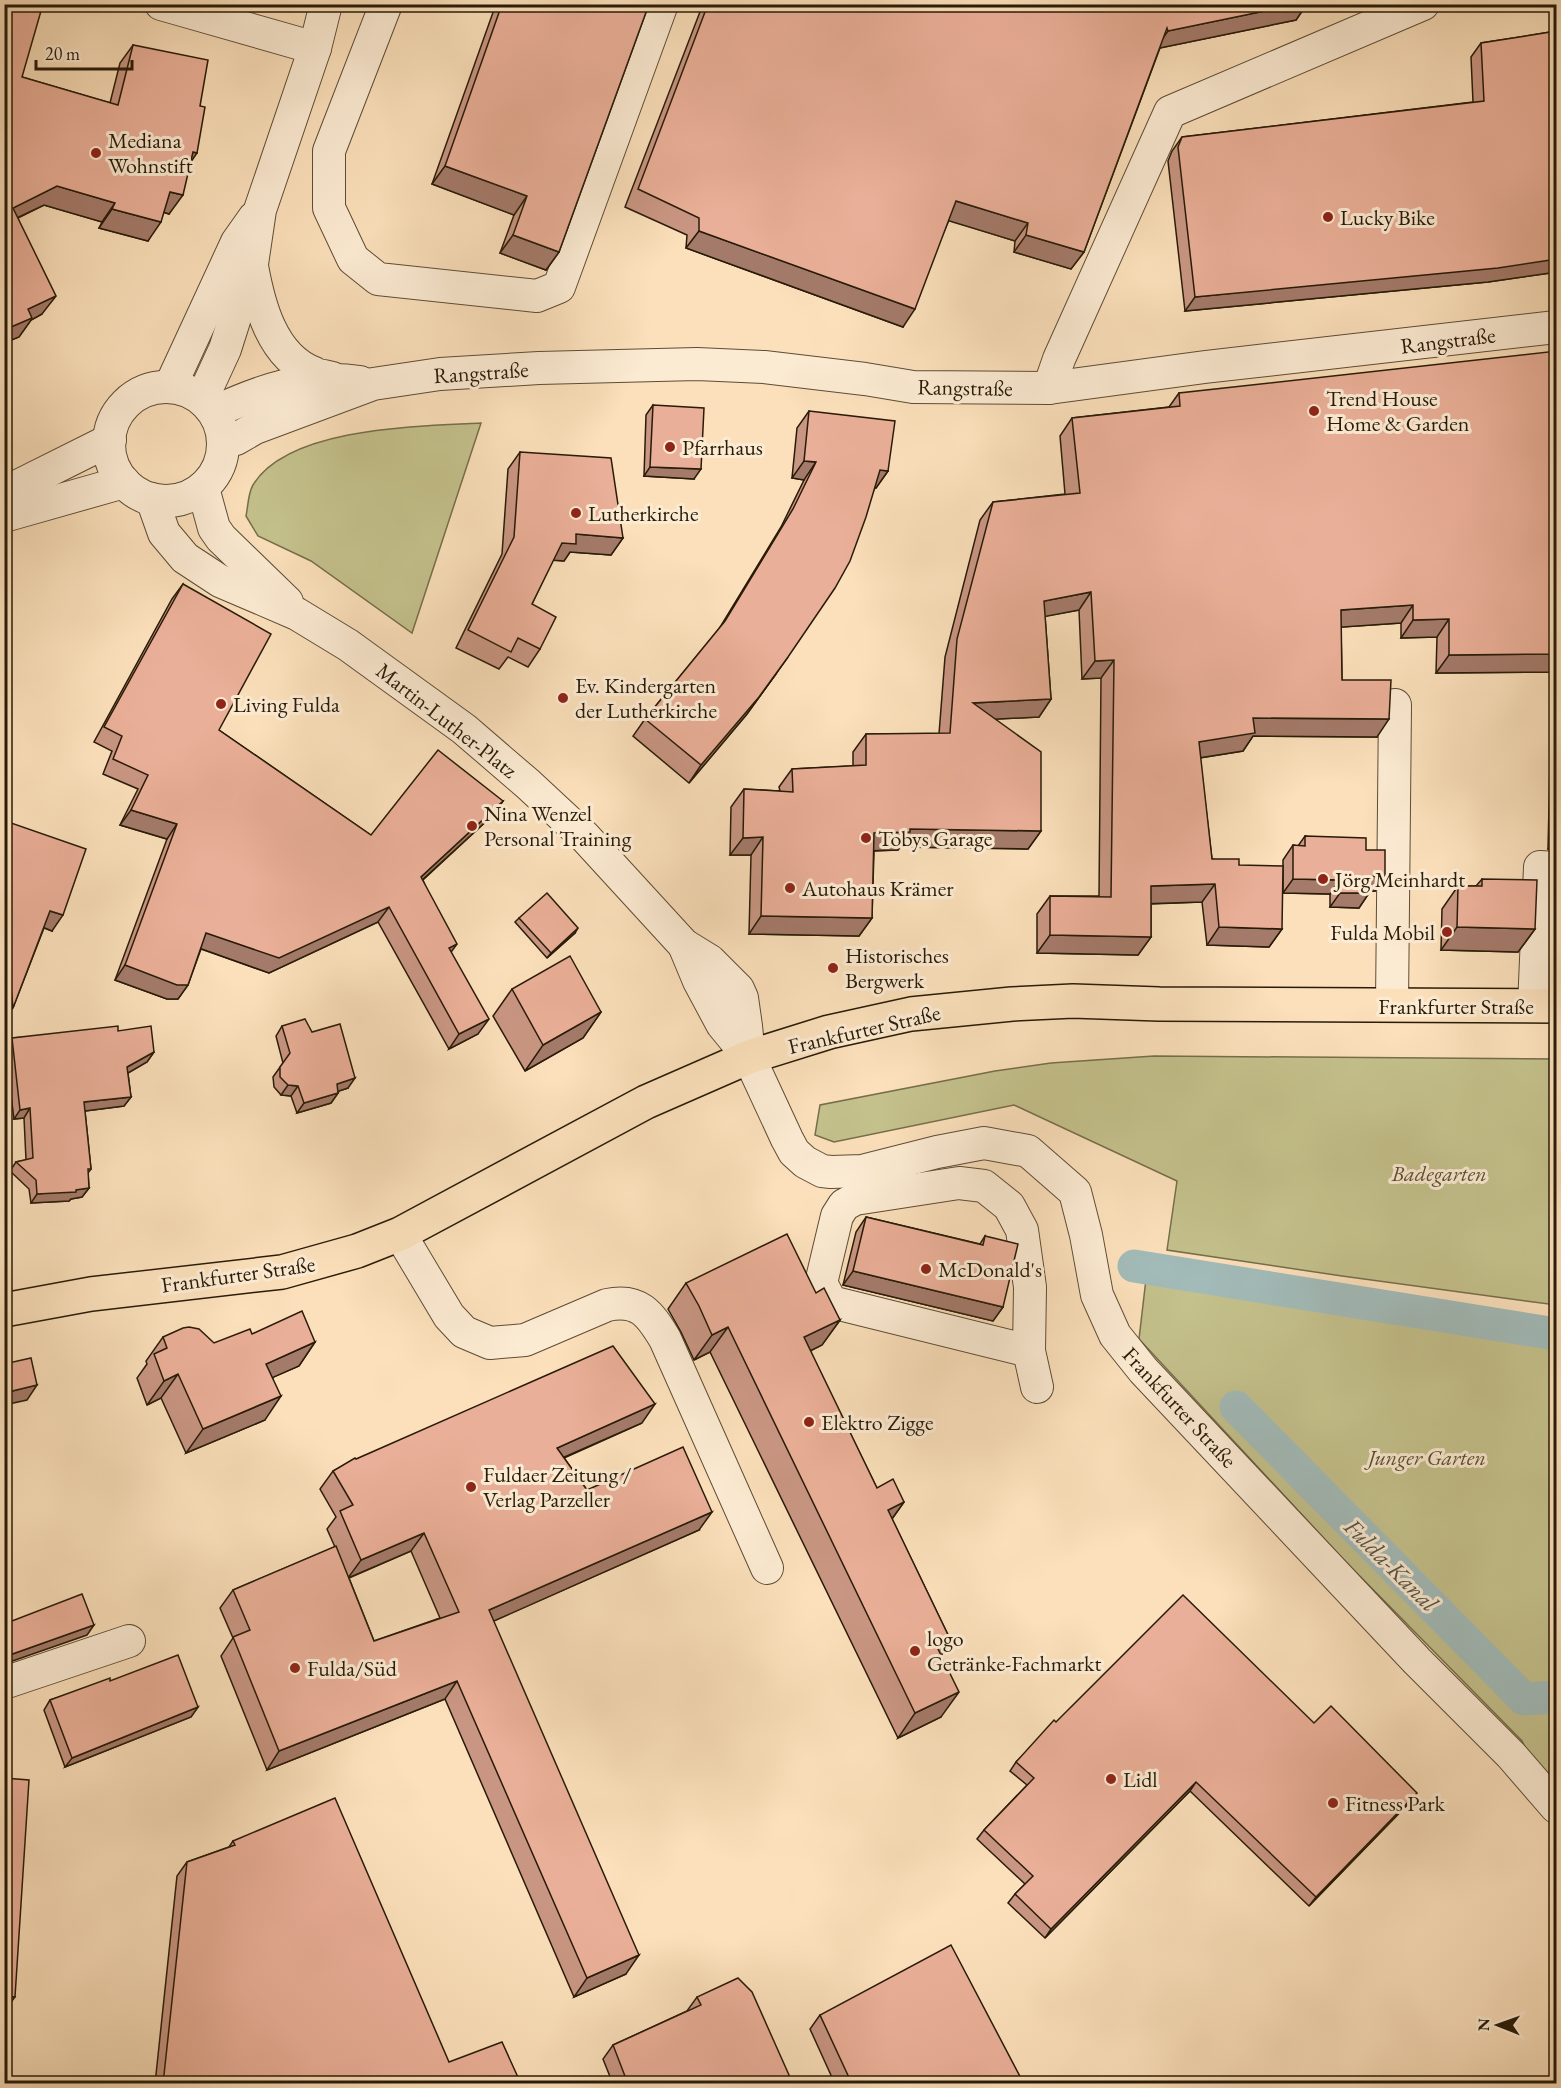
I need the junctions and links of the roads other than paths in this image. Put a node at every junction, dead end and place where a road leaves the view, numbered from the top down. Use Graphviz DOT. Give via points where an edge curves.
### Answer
graph roads {
  1 [pos="161,4"];
  2 [pos="326,4"];
  3 [pos="386,4"];
  4 [pos="662,4"];
  5 [pos="1424,4"];
  6 [pos="315,48"];
  7 [pos="260,210"];
  8 [pos="252,264"];
  9 [pos="1557,327"];
  10 [pos="336,378"];
  11 [pos="373,384"];
  12 [pos="170,387"];
  13 [pos="1049,388"];
  14 [pos="208,406"];
  15 [pos="110,440"];
  16 [pos="224,442"];
  17 [pos="124,482"];
  18 [pos="202,488"];
  19 [pos="4,493"];
  20 [pos="152,499"];
  21 [pos="4,516"];
  22 [pos="297,614"];
  23 [pos="1395,705"];
  24 [pos="1557,868"];
  25 [pos="1392,1005"];
  26 [pos="1545,1006"];
  27 [pos="749,1057"];
  28 [pos="400,1234"];
  29 [pos="4,1310"];
  30 [pos="1029,1351"];
  31 [pos="1036,1387"];
  32 [pos="767,1568"];
  33 [pos="129,1641"];
  34 [pos="4,1683"];
  35 [pos="1557,1807"];
  1 -- 6 [label="street"];
  2 -- 6 [label="street"];
  3 -- 4 [label="street" via="329,151 330,208 353,259 378,279 537,296 560,287"];
  5 -- 13 [label="street" via="1170,112"];
  6 -- 7 [label="street"];
  7 -- 8 [label="street"];
  7 -- 12 [label="street" via="237,242"];
  8 -- 10 [label="street" via="261,309 286,353 314,373"];
  8 -- 14 [label="street"];
  9 -- 13 [label="street, Rangstraße" via="1205,366"];
  10 -- 11 [label="street, Rangstraße"];
  10 -- 14 [label="street, Rangstraße" via="264,390"];
  11 -- 13 [label="street, Rangstraße" via="457,372 697,364 764,367 913,387"];
  11 -- 16 [label="street, Rangstraße"];
  12 -- 14 [label="street" via="182,389"];
  12 -- 15 [label="street" via="141,392 129,401 112,426"];
  14 -- 16 [label="street" via="219,422"];
  15 -- 17 [label="street" via="110,455"];
  15 -- 19 [label="street"];
  16 -- 18 [label="street" via="218,468"];
  17 -- 20 [label="street" via="136,493"];
  17 -- 21 [label="street"];
  18 -- 20 [label="street" via="179,500"];
  18 -- 22 [label="street, Martin-Luther-Platz" via="221,538"];
  20 -- 22 [label="street, Martin-Luther-Platz" via="164,533 185,558 220,581"];
  22 -- 27 [label="street, Martin-Luther-Platz" via="348,645 464,729 585,837 684,945 723,1024"];
  23 -- 25 [label="street"];
  24 -- 26 [label="street" via="1540,867"];
  25 -- 26 [label="main road, Frankfurter Straße"];
  25 -- 27 [label="main road, Frankfurter Straße" via="1073,1001 1001,1005 911,1014 830,1032"];
  27 -- 28 [label="main road, Frankfurter Straße" via="646,1102"];
  27 -- 35 [label="street, Frankfurter Straße" via="794,1152 812,1167 831,1172 862,1171 984,1143 1028,1151 1075,1192 1097,1295 1115,1335 1143,1371"];
  28 -- 29 [label="main road, Frankfurter Straße" via="357,1251 282,1272 91,1294"];
  28 -- 32 [label="street" via="449,1316 464,1332 490,1343 525,1340 607,1305 634,1305 642,1310 665,1339"];
  30 -- 30 [label="street" via="1030,1287 1022,1230 1009,1206 984,1186 959,1182 855,1199 844,1205 837,1216 821,1283 831,1302"];
  30 -- 31 [label="street"];
  33 -- 34 [label="street"];
}
